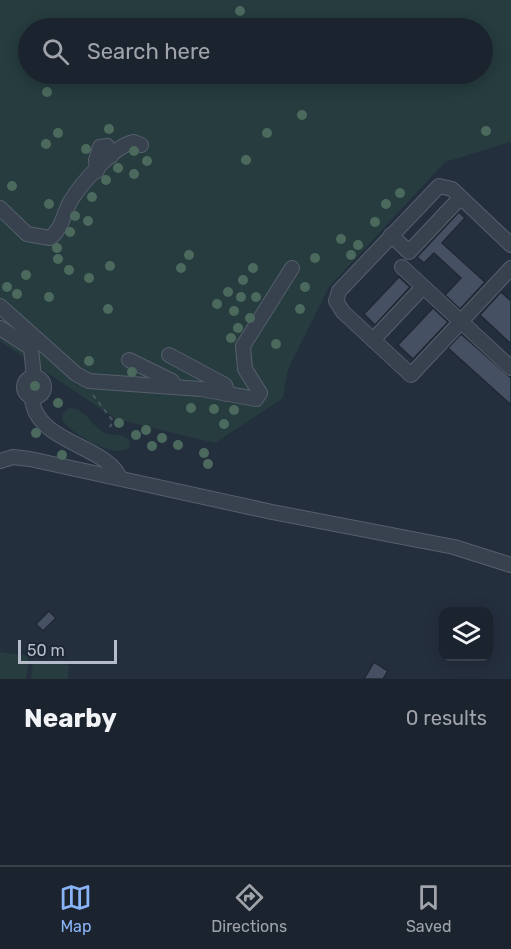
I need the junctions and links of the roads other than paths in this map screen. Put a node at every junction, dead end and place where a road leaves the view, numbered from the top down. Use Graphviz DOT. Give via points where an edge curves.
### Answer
graph roads {
  1 [pos="130,131"];
  2 [pos="141,145"];
  3 [pos="122,146"];
  4 [pos="460,198"];
  5 [pos="0,208"];
  6 [pos="391,235"];
  7 [pos="511,245"];
  8 [pos="292,267"];
  9 [pos="402,267"];
  10 [pos="511,268"];
  11 [pos="423,287"];
  12 [pos="0,306"];
  13 [pos="461,322"];
  14 [pos="0,328"];
  15 [pos="373,340"];
  16 [pos="169,355"];
  17 [pos="129,360"];
  18 [pos="511,368"];
  19 [pos="174,387"];
  20 [pos="228,394"];
  21 [pos="0,461"];
  22 [pos="120,478"];
  23 [pos="511,565"];
  1 -- 3 [label="street"];
  2 -- 3 [label="street" via="134,142"];
  3 -- 5 [label="street" via="73,198 61,226 50,238 27,234"];
  4 -- 6 [label="street" via="447,187 439,186"];
  4 -- 6 [label="street" via="409,252"];
  4 -- 7 [label="street"];
  6 -- 15 [label="street" via="337,295 340,308"];
  8 -- 20 [label="street" via="243,346 243,361 259,397"];
  9 -- 11 [label="street"];
  10 -- 13 [label="street"];
  11 -- 13 [label="street"];
  11 -- 15 [label="street"];
  12 -- 19 [label="street" via="76,374 89,381"];
  13 -- 15 [label="street" via="411,375"];
  13 -- 18 [label="street"];
  14 -- 22 [label="street" via="31,348 34,377 25,381 23,388 38,414 63,439 111,465"];
  16 -- 20 [label="street" via="225,385"];
  17 -- 19 [label="street" via="172,381"];
  19 -- 20 [label="street"];
  21 -- 22 [label="street" via="24,458"];
  22 -- 23 [label="street" via="454,547"];
}
